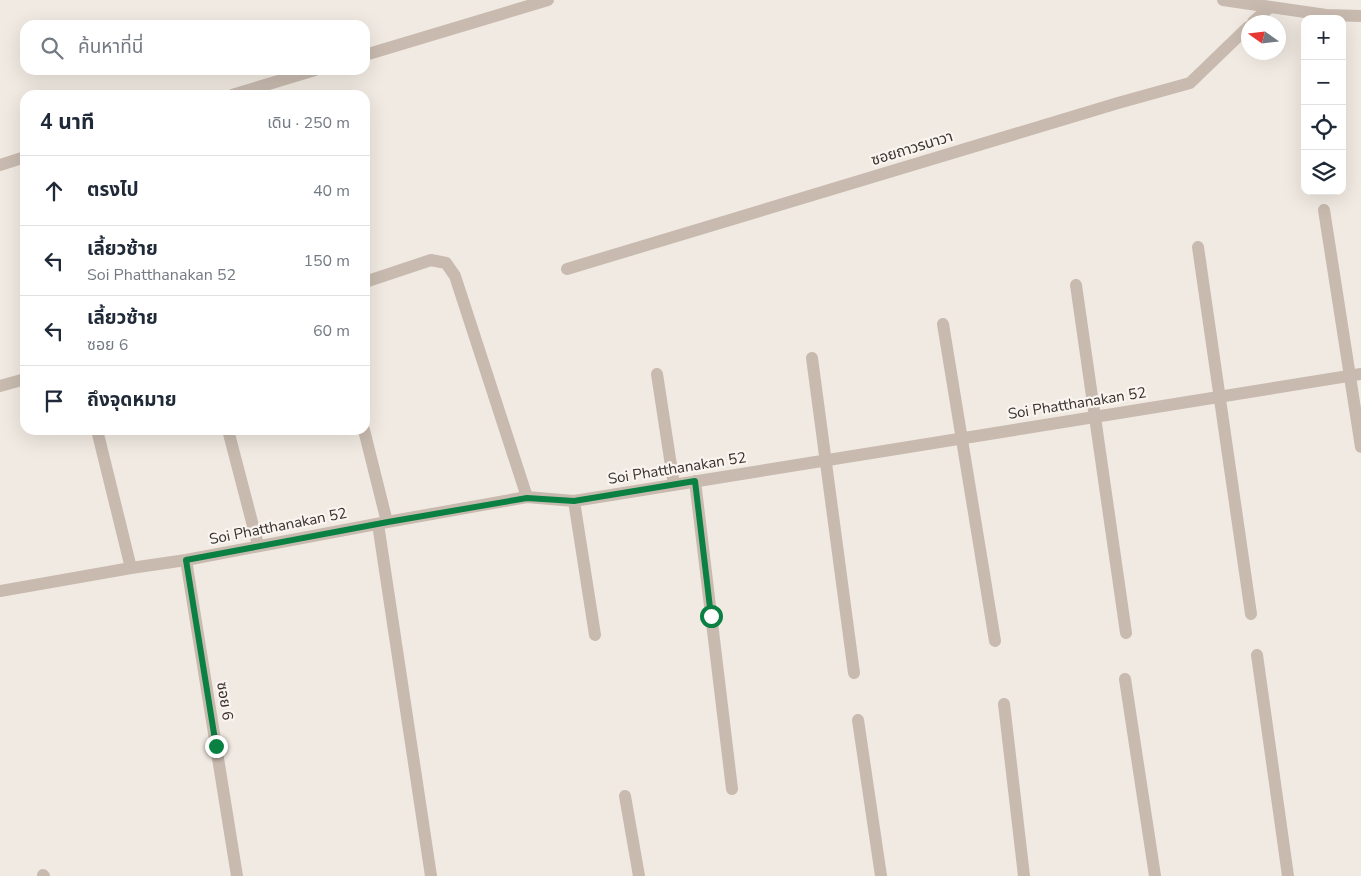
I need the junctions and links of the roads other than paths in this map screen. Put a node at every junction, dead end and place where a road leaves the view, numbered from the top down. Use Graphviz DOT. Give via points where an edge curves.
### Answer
graph roads {
  1 [pos="548,0"];
  2 [pos="1223,0"];
  3 [pos="1270,7"];
  4 [pos="1261,15"];
  5 [pos="1361,16"];
  6 [pos="1241,34"];
  7 [pos="370,53"];
  8 [pos="298,75"];
  9 [pos="249,90"];
  10 [pos="20,159"];
  11 [pos="0,165"];
  12 [pos="1324,210"];
  13 [pos="1198,247"];
  14 [pos="567,270"];
  15 [pos="370,280"];
  16 [pos="1076,285"];
  17 [pos="943,324"];
  18 [pos="812,358"];
  19 [pos="657,374"];
  20 [pos="1356,375"];
  21 [pos="20,380"];
  22 [pos="0,386"];
  23 [pos="1220,397"];
  24 [pos="1095,417"];
  25 [pos="98,435"];
  26 [pos="229,435"];
  27 [pos="365,435"];
  28 [pos="962,438"];
  29 [pos="1361,447"];
  30 [pos="826,460"];
  31 [pos="695,481"];
  32 [pos="674,485"];
  33 [pos="527,498"];
  34 [pos="574,501"];
  35 [pos="383,523"];
  36 [pos="258,545"];
  37 [pos="186,560"];
  38 [pos="131,568"];
  39 [pos="1,588"];
  40 [pos="1251,614"];
  41 [pos="1126,633"];
  42 [pos="595,635"];
  43 [pos="995,641"];
  44 [pos="1257,654"];
  45 [pos="854,673"];
  46 [pos="1125,678"];
  47 [pos="1004,704"];
  48 [pos="858,720"];
  49 [pos="732,789"];
  50 [pos="625,796"];
  51 [pos="237,876"];
  52 [pos="431,876"];
  53 [pos="639,876"];
  54 [pos="881,876"];
  55 [pos="1024,876"];
  56 [pos="1155,876"];
  57 [pos="1288,876"];
  1 -- 7 [label="street"];
  2 -- 3 [label="street"];
  3 -- 4 [label="street"];
  3 -- 5 [label="street"];
  6 -- 14 [label="street, ซอยถาวรนาวา" via="1190,83 1118,102"];
  8 -- 9 [label="street"];
  10 -- 11 [label="street"];
  12 -- 20 [label="street"];
  13 -- 23 [label="street"];
  15 -- 33 [label="street" via="431,260 446,263 455,276"];
  16 -- 24 [label="street"];
  17 -- 28 [label="street"];
  18 -- 30 [label="street"];
  19 -- 32 [label="street"];
  20 -- 23 [label="street, Soi Phatthanakan 52"];
  20 -- 29 [label="street"];
  21 -- 22 [label="street"];
  23 -- 24 [label="street, Soi Phatthanakan 52"];
  23 -- 40 [label="street"];
  24 -- 28 [label="street, Soi Phatthanakan 52"];
  24 -- 41 [label="street"];
  25 -- 38 [label="street"];
  26 -- 36 [label="street"];
  27 -- 35 [label="street"];
  28 -- 30 [label="street, Soi Phatthanakan 52"];
  28 -- 43 [label="street"];
  30 -- 31 [label="street, Soi Phatthanakan 52"];
  30 -- 45 [label="street"];
  31 -- 32 [label="street, Soi Phatthanakan 52"];
  31 -- 49 [label="street"];
  32 -- 34 [label="street, Soi Phatthanakan 52"];
  33 -- 34 [label="street, Soi Phatthanakan 52"];
  33 -- 35 [label="street, Soi Phatthanakan 52"];
  34 -- 42 [label="street"];
  35 -- 36 [label="street, Soi Phatthanakan 52"];
  35 -- 52 [label="street"];
  36 -- 37 [label="street, Soi Phatthanakan 52"];
  37 -- 38 [label="street, Soi Phatthanakan 52"];
  37 -- 51 [label="street, ซอย 6"];
  38 -- 39 [label="street, Soi Phatthanakan 52"];
  44 -- 57 [label="street"];
  46 -- 56 [label="street"];
  47 -- 55 [label="street"];
  48 -- 54 [label="street"];
  50 -- 53 [label="street"];
}
